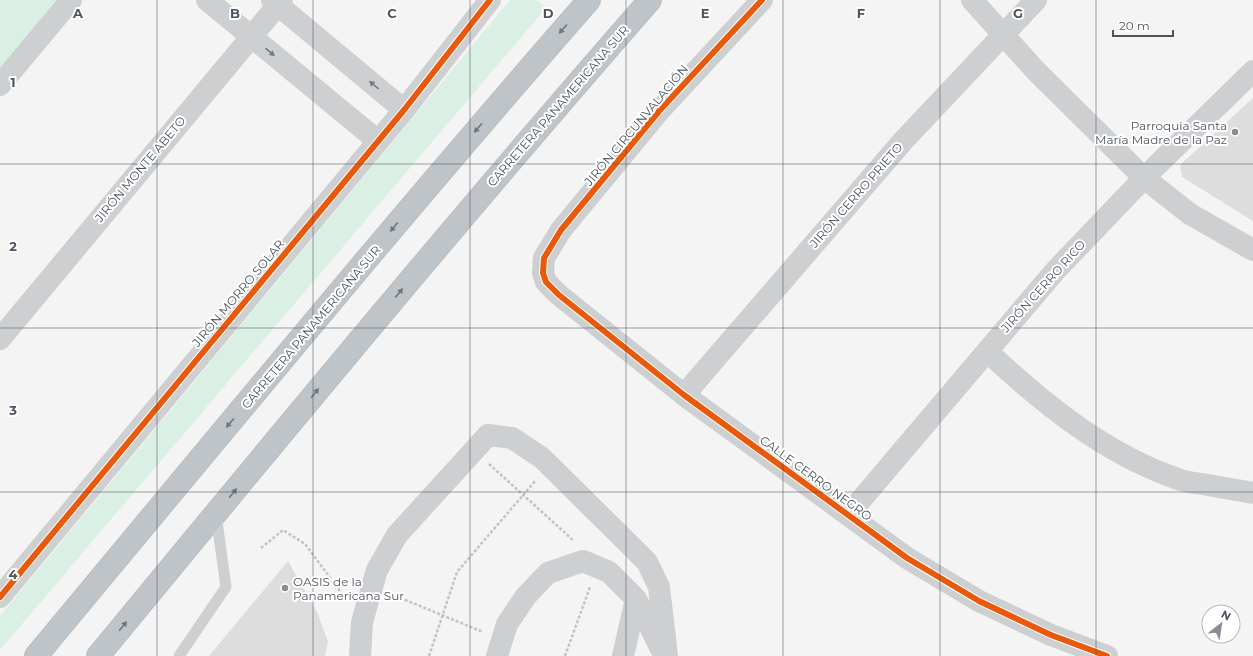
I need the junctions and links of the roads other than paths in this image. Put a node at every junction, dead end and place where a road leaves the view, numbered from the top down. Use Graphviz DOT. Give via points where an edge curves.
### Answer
graph roads {
  1 [pos="71,0"];
  2 [pos="207,0"];
  3 [pos="490,0"];
  4 [pos="589,0"];
  5 [pos="650,0"];
  6 [pos="762,0"];
  7 [pos="972,0"];
  8 [pos="1036,0"];
  9 [pos="277,2"];
  10 [pos="1002,34"];
  11 [pos="251,36"];
  12 [pos="1253,71"];
  13 [pos="0,85"];
  14 [pos="404,110"];
  15 [pos="378,141"];
  16 [pos="1144,178"];
  17 [pos="1253,250"];
  18 [pos="543,274"];
  19 [pos="0,339"];
  20 [pos="987,351"];
  21 [pos="684,395"];
  22 [pos="1253,493"];
  23 [pos="216,514"];
  24 [pos="848,515"];
  25 [pos="0,597"];
  26 [pos="636,599"];
  27 [pos="500,648"];
  28 [pos="36,656"];
  29 [pos="98,656"];
  30 [pos="179,656"];
  31 [pos="360,656"];
  32 [pos="623,656"];
  33 [pos="666,656"];
  34 [pos="1107,656"];
  1 -- 13 [label="street"];
  2 -- 11 [label="street"];
  3 -- 14 [label="street, JIRÓN MORRO SOLAR"];
  4 -- 28 [label="highway, CARRETERA PANAMERICANA SUR, one-way" via="298,341"];
  23 -- 5 [label="highway, CARRETERA PANAMERICANA SUR, one-way" via="324,382"];
  6 -- 18 [label="street, JIRÓN CIRCUNVALACIÓN" via="660,110 561,230 544,258"];
  7 -- 10 [label="street"];
  8 -- 10 [label="street, JIRÓN CERRO PRIETO"];
  9 -- 11 [label="street, JIRÓN MONTE ABETO"];
  14 -- 9 [label="street, one-way"];
  10 -- 16 [label="street"];
  10 -- 21 [label="street, JIRÓN CERRO PRIETO" via="903,141"];
  11 -- 15 [label="street, one-way"];
  11 -- 19 [label="street, JIRÓN MONTE ABETO"];
  12 -- 16 [label="street, JIRÓN CERRO RICO"];
  14 -- 15 [label="street, JIRÓN MORRO SOLAR"];
  15 -- 25 [label="street, JIRÓN MORRO SOLAR"];
  16 -- 17 [label="street" via="1190,214"];
  16 -- 20 [label="street, JIRÓN CERRO RICO" via="1056,270"];
  18 -- 21 [label="street, CALLE CERRO NEGRO" via="546,282 559,294"];
  20 -- 22 [label="street" via="1048,405 1099,440 1141,464 1179,480"];
  20 -- 24 [label="street, JIRÓN CERRO RICO"];
  21 -- 24 [label="street, CALLE CERRO NEGRO"];
  29 -- 23 [label="highway, CARRETERA PANAMERICANA SUR, one-way"];
  23 -- 30 [label="lane" via="226,587"];
  24 -- 34 [label="street, CALLE CERRO NEGRO" via="907,558 978,601 1051,635"];
  26 -- 27 [label="street" via="609,572 583,561 548,573 526,596 507,624"];
  26 -- 32 [label="street"];
  26 -- 33 [label="street"];
  31 -- 33 [label="street" via="362,622 377,570 397,535 481,443 512,438 542,458 647,562 659,587"];
}
